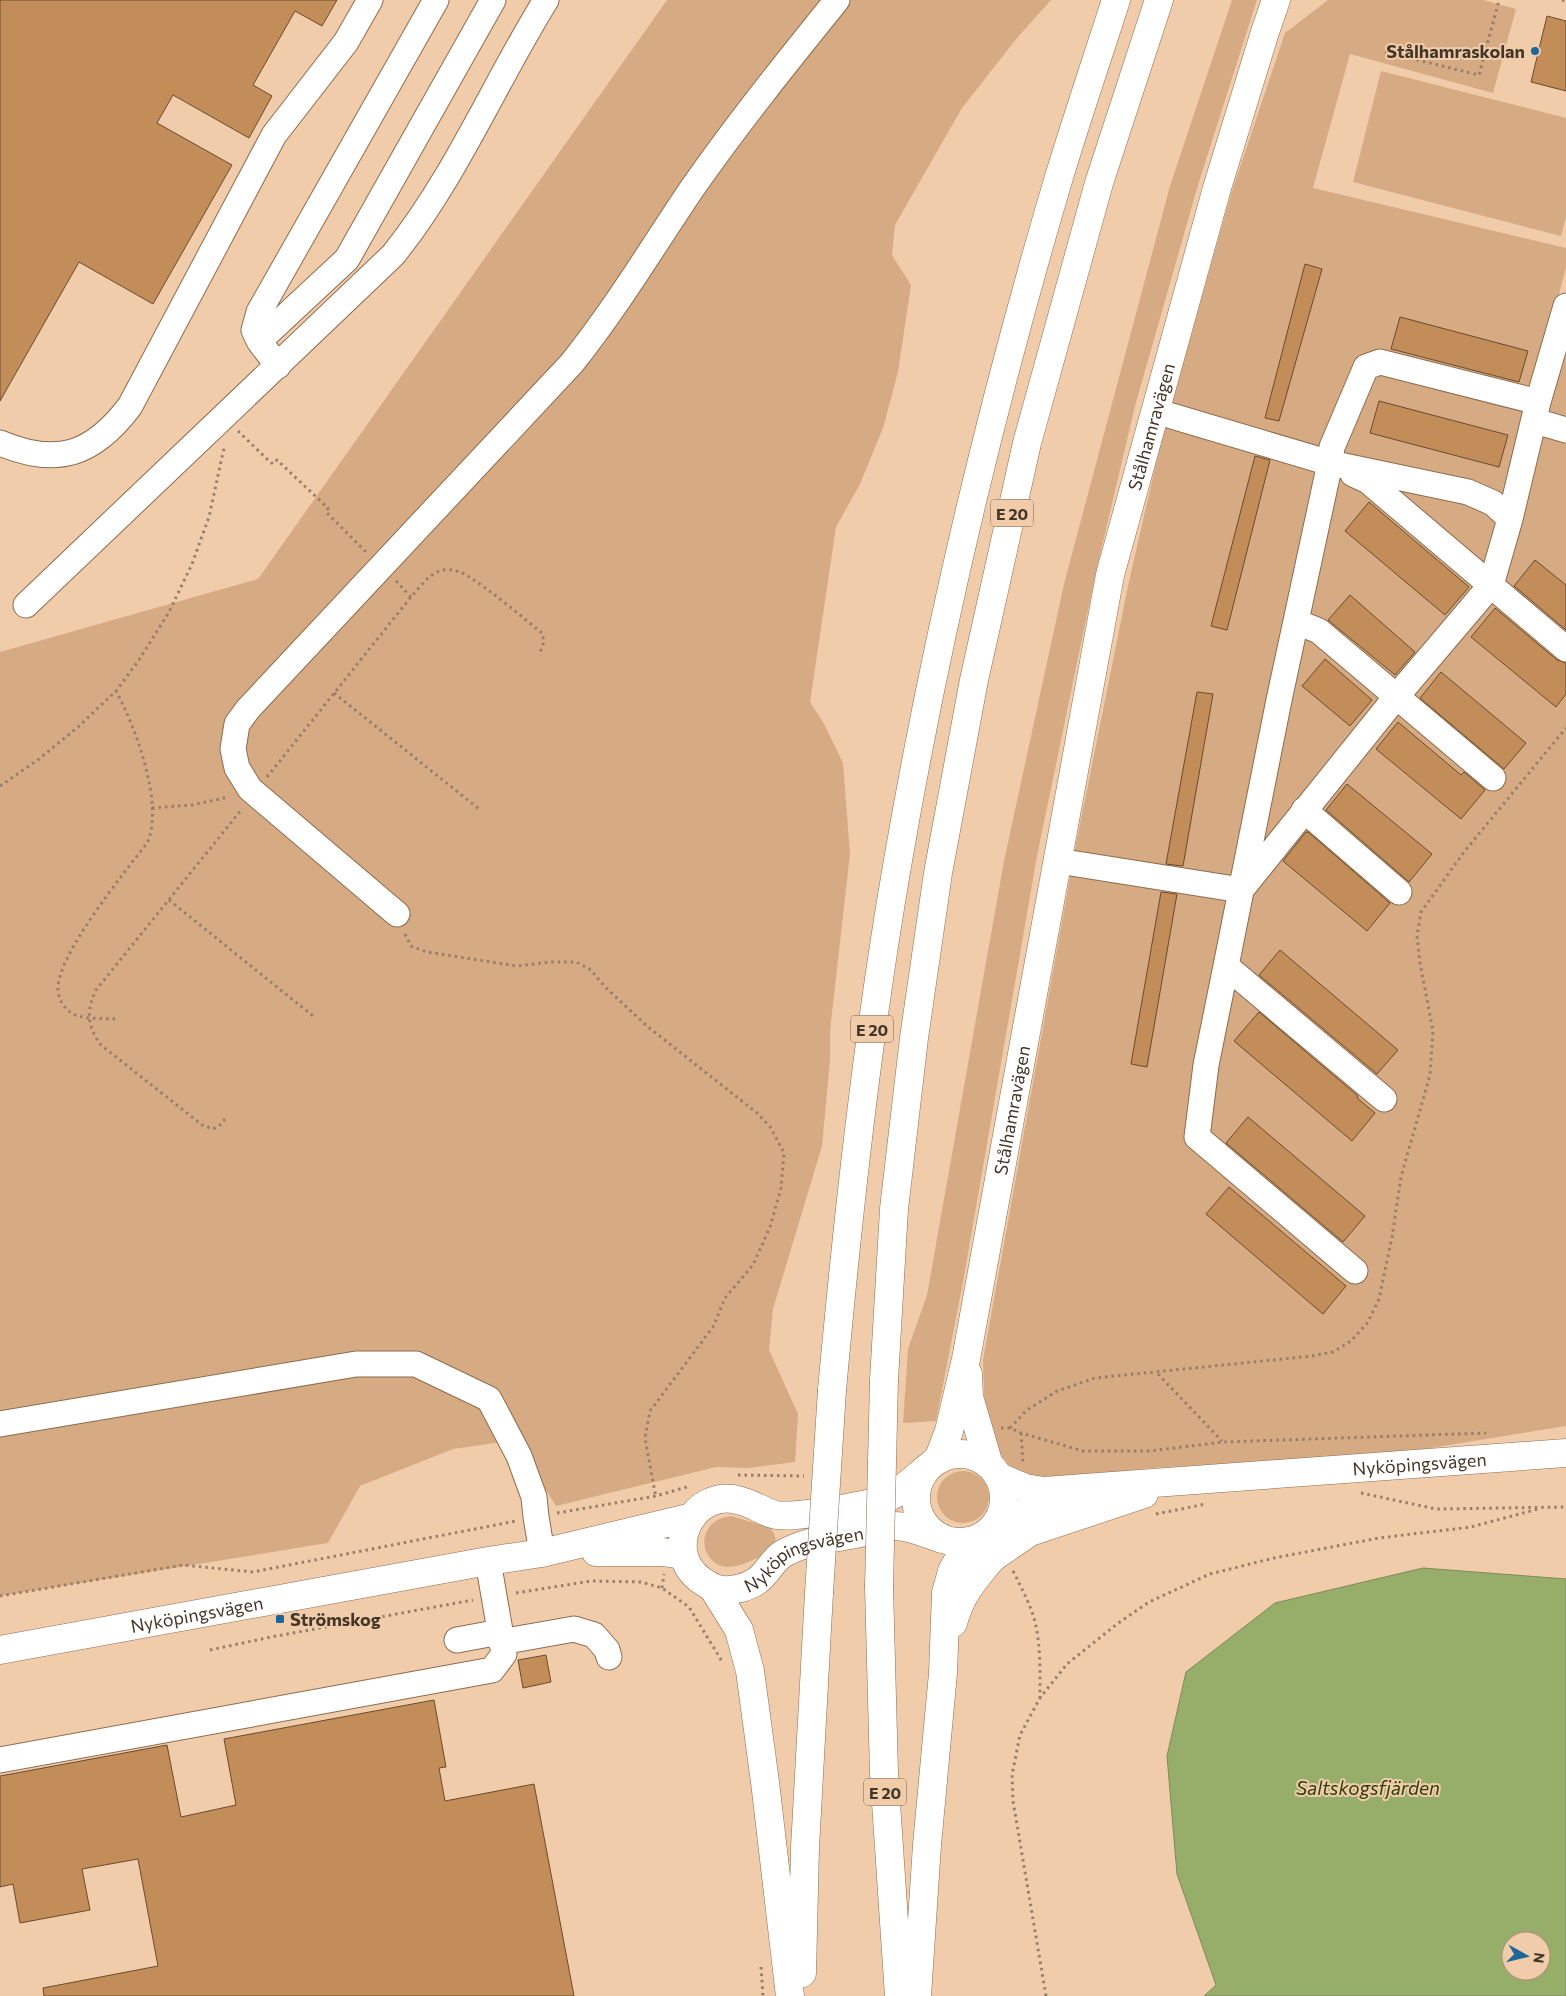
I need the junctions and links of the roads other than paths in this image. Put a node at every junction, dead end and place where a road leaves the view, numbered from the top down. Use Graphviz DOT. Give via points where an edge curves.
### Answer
graph roads {
  1 [pos="370,0"];
  2 [pos="436,0"];
  3 [pos="493,0"];
  4 [pos="546,0"];
  5 [pos="837,0"];
  6 [pos="1116,0"];
  7 [pos="1159,0"];
  8 [pos="1276,0"];
  9 [pos="1566,306"];
  10 [pos="259,341"];
  11 [pos="278,366"];
  12 [pos="1155,412"];
  13 [pos="1537,412"];
  14 [pos="1566,430"];
  15 [pos="0,443"];
  16 [pos="1330,463"];
  17 [pos="1510,519"];
  18 [pos="1491,585"];
  19 [pos="26,605"];
  20 [pos="1296,622"];
  21 [pos="1566,649"];
  22 [pos="1396,697"];
  23 [pos="1493,778"];
  24 [pos="1304,810"];
  25 [pos="1058,861"];
  26 [pos="1241,890"];
  27 [pos="1399,892"];
  28 [pos="397,914"];
  29 [pos="1226,966"];
  30 [pos="1384,1099"];
  31 [pos="1355,1271"];
  32 [pos="966,1359"];
  33 [pos="0,1424"];
  34 [pos="1566,1453"];
  35 [pos="933,1464"];
  36 [pos="994,1471"];
  37 [pos="1274,1473"];
  38 [pos="1150,1504"];
  39 [pos="692,1517"];
  40 [pos="981,1535"];
  41 [pos="942,1539"];
  42 [pos="542,1553"];
  43 [pos="683,1555"];
  44 [pos="488,1561"];
  45 [pos="713,1588"];
  46 [pos="500,1637"];
  47 [pos="457,1640"];
  48 [pos="0,1650"];
  49 [pos="609,1657"];
  50 [pos="943,1674"];
  51 [pos="0,1760"];
  52 [pos="790,1996"];
  53 [pos="801,1996"];
  54 [pos="899,1996"];
  55 [pos="916,1996"];
  1 -- 15 [label="street" via="346,42 274,135 121,418 98,439 60,456 29,453"];
  2 -- 10 [label="street" via="259,312 254,330"];
  3 -- 10 [label="street" via="347,259"];
  4 -- 11 [label="street" via="414,230 393,255"];
  5 -- 28 [label="street" via="731,135 572,363 237,724 232,749 237,768 250,790"];
  6 -- 53 [label="main road, E 20, bridge" via="1060,176 989,432 934,671 897,865 872,1025 849,1207 832,1390 818,1593"];
  7 -- 54 [label="main road, E 20, bridge" via="1099,184 1027,443 974,680 938,873 914,1038 894,1209 884,1380 879,1587 884,1773"];
  8 -- 12 [label="main road, Stålhamravägen" via="1217,188"];
  9 -- 13 [label="street"];
  10 -- 11 [label="street"];
  11 -- 19 [label="street" via="234,422 212,428"];
  12 -- 16 [label="street"];
  12 -- 25 [label="main road, Stålhamravägen" via="1110,575"];
  13 -- 14 [label="street"];
  13 -- 16 [label="street" via="1380,362 1366,367 1332,446"];
  13 -- 17 [label="street"];
  16 -- 17 [label="street" via="1468,492 1494,503"];
  16 -- 18 [label="street" via="1368,481"];
  16 -- 20 [label="street"];
  17 -- 18 [label="street"];
  18 -- 21 [label="street"];
  18 -- 22 [label="street"];
  20 -- 22 [label="street" via="1319,631"];
  20 -- 26 [label="street"];
  22 -- 23 [label="street"];
  22 -- 24 [label="street"];
  24 -- 26 [label="street"];
  24 -- 27 [label="street"];
  25 -- 26 [label="street"];
  25 -- 32 [label="main road, Stålhamravägen"];
  26 -- 29 [label="street"];
  29 -- 30 [label="street"];
  29 -- 31 [label="street" via="1206,1065 1197,1136"];
  32 -- 35 [label="main road, Stålhamravägen" via="949,1431"];
  32 -- 36 [label="main road, Stålhamravägen" via="969,1397"];
  33 -- 42 [label="street" via="356,1364 416,1364 489,1399 519,1456 534,1497"];
  34 -- 37 [label="main road, Nyköpingsvägen"];
  35 -- 36 [label="main road" via="959,1454 971,1455 983,1460"];
  35 -- 39 [label="main road, Nyköpingsvägen" via="890,1497 833,1510 784,1516 734,1498 710,1502 699,1507"];
  35 -- 41 [label="main road" via="920,1480 916,1505 925,1526"];
  36 -- 37 [label="main road, Nyköpingsvägen" via="1025,1488 1044,1491"];
  36 -- 40 [label="main road" via="1004,1490 1004,1502 1000,1518"];
  37 -- 38 [label="main road, Nyköpingsvägen"];
  38 -- 40 [label="main road, Nyköpingsvägen" via="1027,1512"];
  38 -- 50 [label="main road" via="1030,1532 1001,1561 971,1583 959,1601"];
  39 -- 42 [label="main road, Nyköpingsvägen"];
  39 -- 43 [label="main road, Nyköpingsvägen" via="682,1539"];
  40 -- 41 [label="main road" via="958,1543"];
  40 -- 50 [label="main road" via="952,1572 946,1593"];
  41 -- 45 [label="main road, Nyköpingsvägen" via="894,1526 810,1543 779,1556 758,1580 747,1586 734,1590"];
  42 -- 43 [label="main road, Nyköpingsvägen" via="663,1552"];
  42 -- 44 [label="main road, Nyköpingsvägen"];
  43 -- 45 [label="main road" via="695,1576"];
  44 -- 46 [label="street"];
  44 -- 48 [label="main road, Nyköpingsvägen"];
  45 -- 52 [label="main road" via="739,1630 750,1672"];
  46 -- 47 [label="street"];
  46 -- 49 [label="street" via="574,1629 594,1635"];
  46 -- 51 [label="street" via="504,1654 492,1670"];
  50 -- 55 [label="main road"];
}
